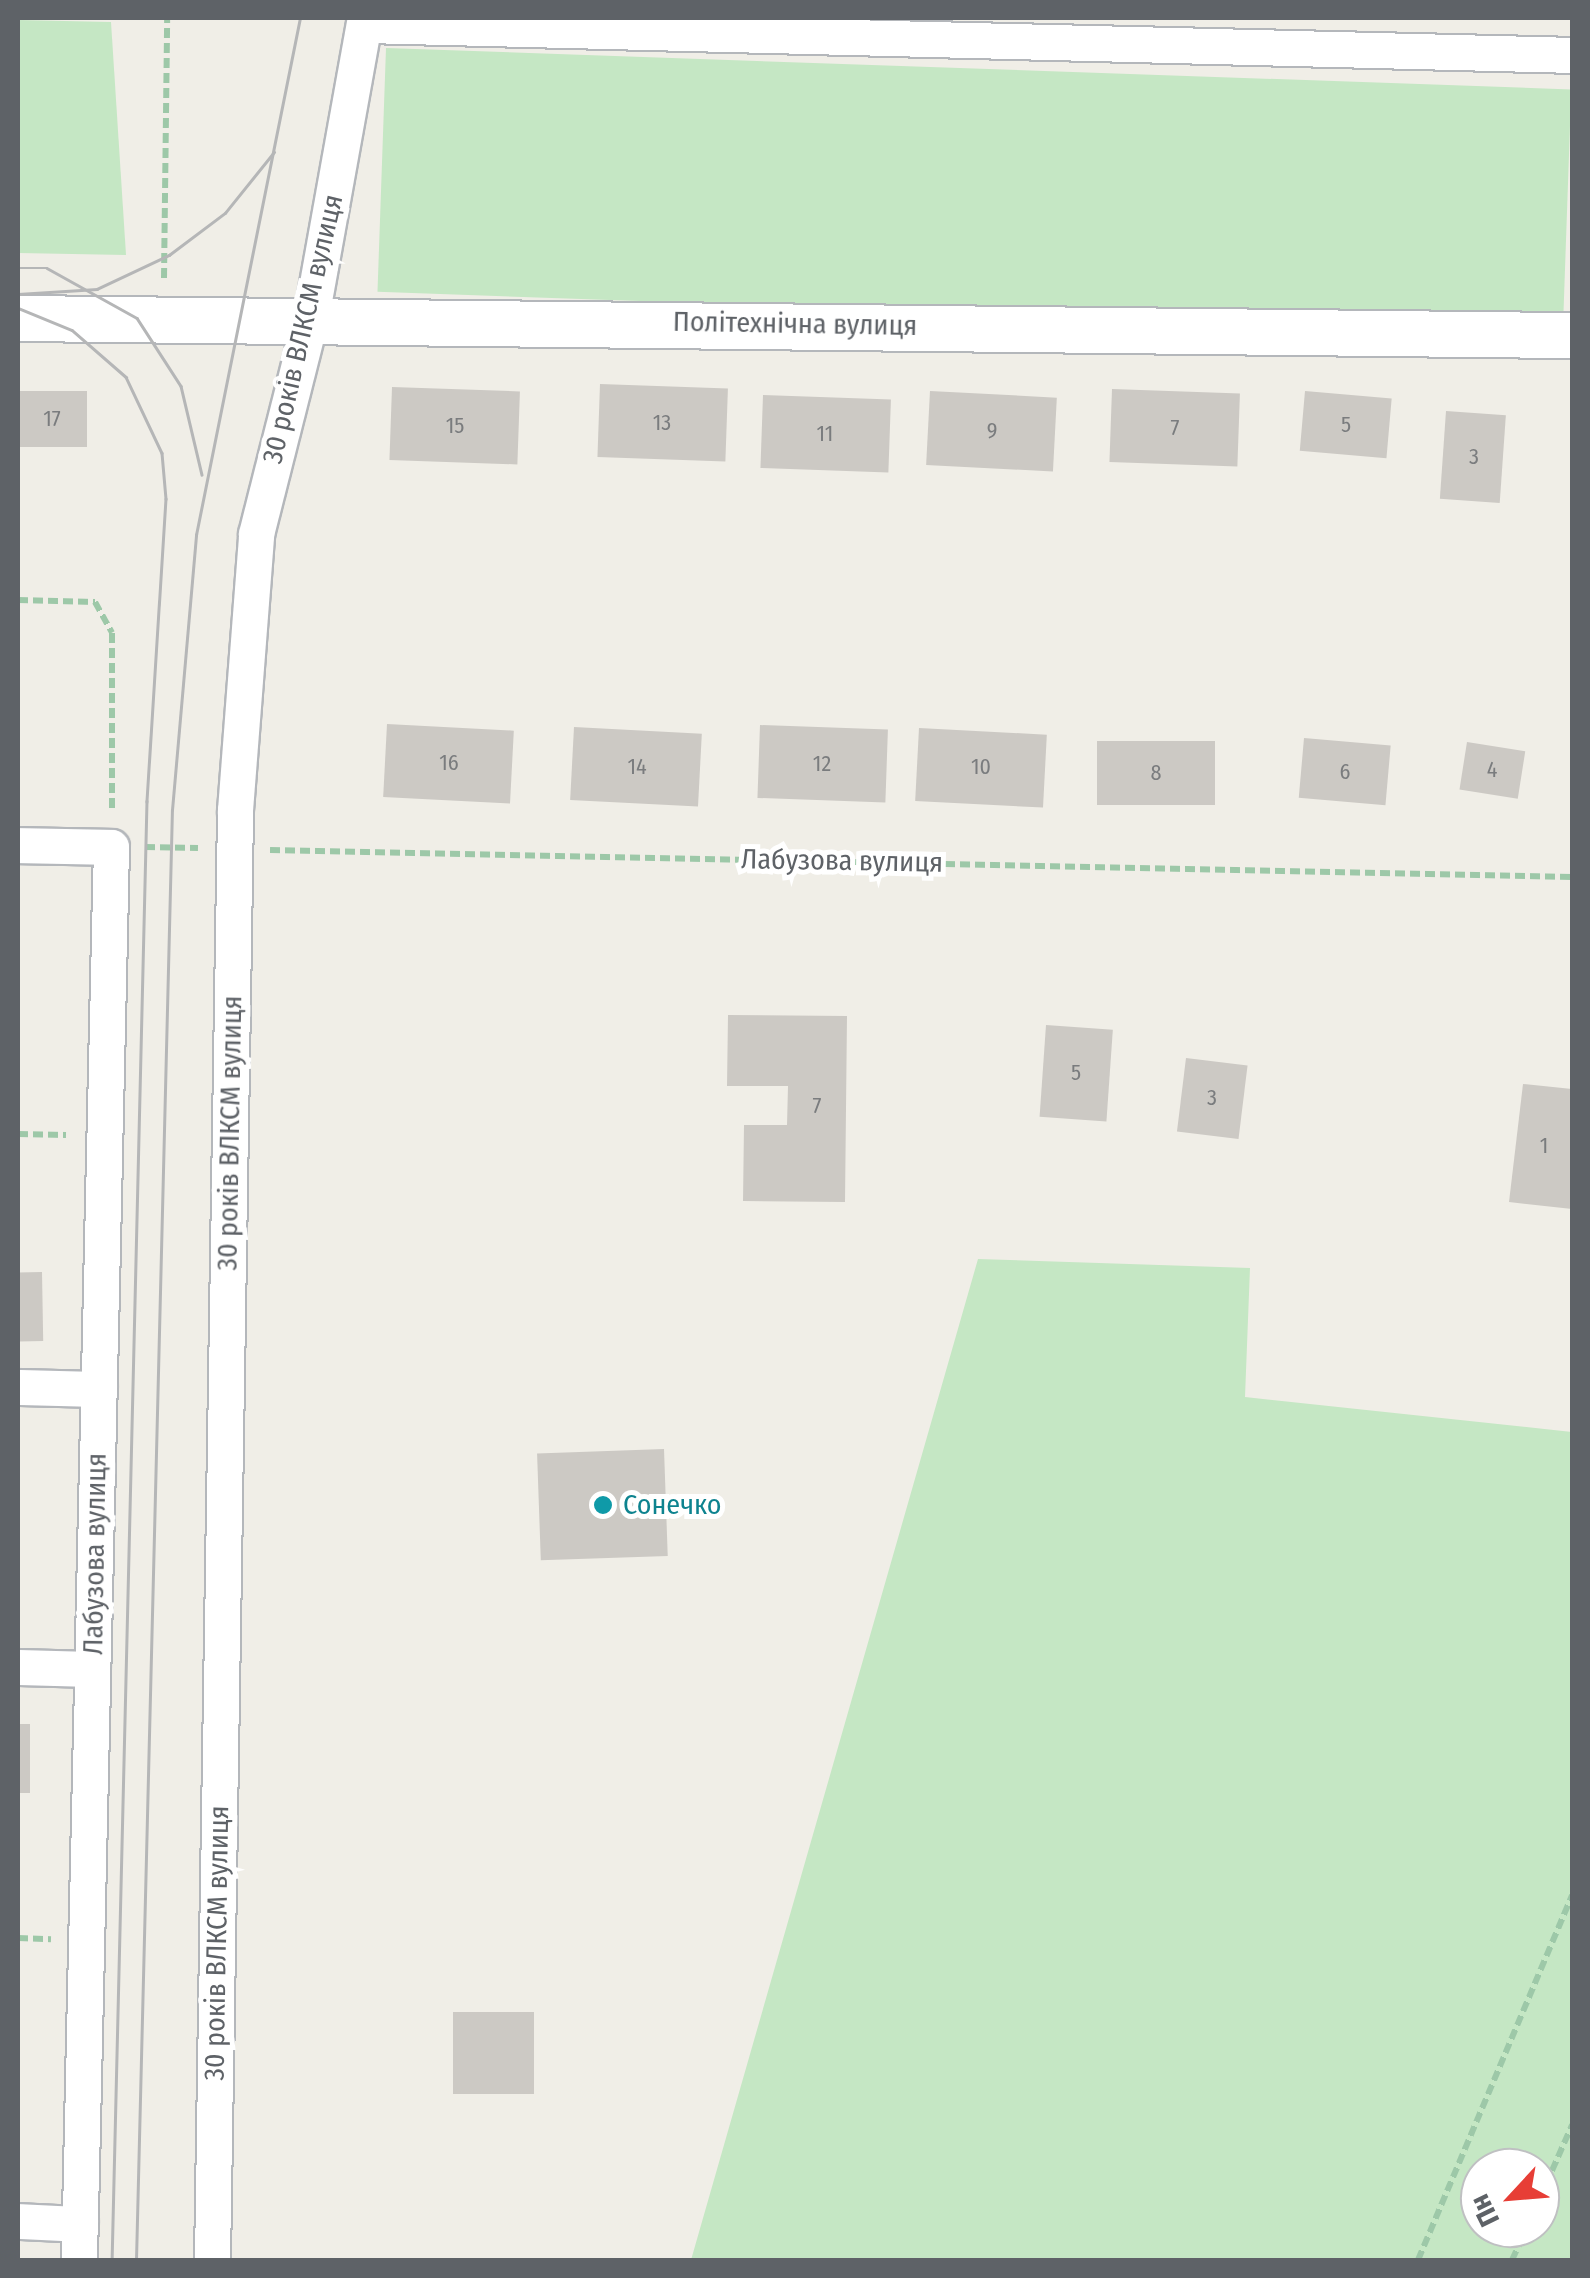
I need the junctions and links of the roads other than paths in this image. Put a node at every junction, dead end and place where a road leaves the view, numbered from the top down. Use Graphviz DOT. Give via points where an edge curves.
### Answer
graph roads {
  1 [pos="365,21"];
  2 [pos="1572,55"];
  3 [pos="310,317"];
  4 [pos="18,318"];
  5 [pos="1572,335"];
  6 [pos="18,844"];
  7 [pos="18,1387"];
  8 [pos="98,1389"];
  9 [pos="18,1667"];
  10 [pos="92,1669"];
  11 [pos="18,2221"];
  12 [pos="80,2224"];
  13 [pos="79,2260"];
  14 [pos="212,2260"];
  1 -- 2 [label="street"];
  1 -- 3 [label="street, 30 років ВЛКСМ вулиця"];
  3 -- 4 [label="street, Політехнічна вулиця"];
  3 -- 5 [label="street, Політехнічна вулиця"];
  3 -- 14 [label="street, 30 років ВЛКСМ вулиця" via="256,534 234,849"];
  6 -- 8 [label="street, Лабузова вулиця" via="110,846"];
  7 -- 8 [label="street"];
  8 -- 10 [label="street, Лабузова вулиця"];
  9 -- 10 [label="street"];
  10 -- 12 [label="street, Лабузова вулиця"];
  11 -- 12 [label="street"];
  12 -- 13 [label="street, Лабузова вулиця"];
}
